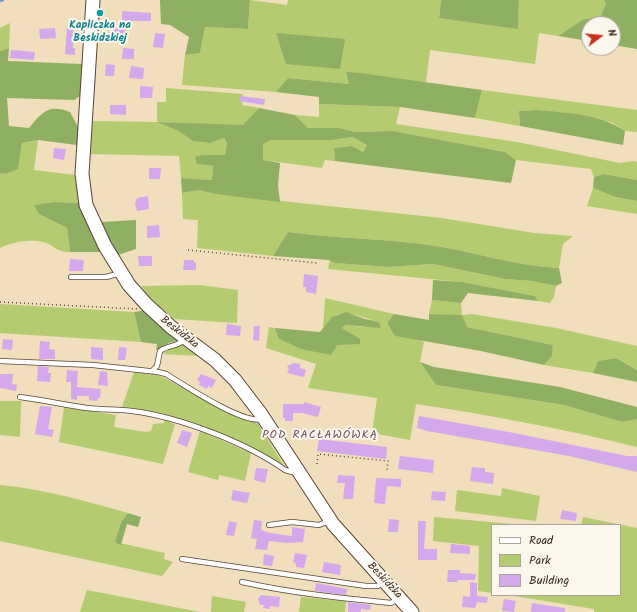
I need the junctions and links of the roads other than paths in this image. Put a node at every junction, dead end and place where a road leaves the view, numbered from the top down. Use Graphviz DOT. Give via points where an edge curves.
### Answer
graph roads {
  1 [pos="93,0"];
  2 [pos="121,273"];
  3 [pos="71,277"];
  4 [pos="186,338"];
  5 [pos="0,361"];
  6 [pos="152,371"];
  7 [pos="20,398"];
  8 [pos="264,418"];
  9 [pos="296,470"];
  10 [pos="330,520"];
  11 [pos="268,525"];
  12 [pos="182,559"];
  13 [pos="383,581"];
  14 [pos="242,582"];
  15 [pos="400,599"];
  16 [pos="412,612"];
  1 -- 2 [label="street, Beskidzka" via="82,156 83,189 86,204 97,230"];
  2 -- 3 [label="lane" via="106,277"];
  2 -- 4 [label="street, Beskidzka" via="147,305"];
  4 -- 6 [label="lane" via="180,344 160,351 157,366"];
  4 -- 8 [label="street, Beskidzka" via="215,360 235,380"];
  5 -- 6 [label="lane" via="93,365"];
  6 -- 8 [label="lane" via="166,374 222,407 249,418"];
  7 -- 9 [label="lane" via="87,408 132,410 154,415 194,426 248,449 285,470"];
  8 -- 9 [label="street, Beskidzka"];
  9 -- 10 [label="street, Beskidzka"];
  10 -- 11 [label="lane" via="319,525 292,522"];
  10 -- 13 [label="street, Beskidzka"];
  12 -- 13 [label="lane" via="366,586 378,586"];
  13 -- 15 [label="street, Beskidzka"];
  14 -- 15 [label="lane" via="329,597 391,603"];
  15 -- 16 [label="street, Beskidzka"];
}
